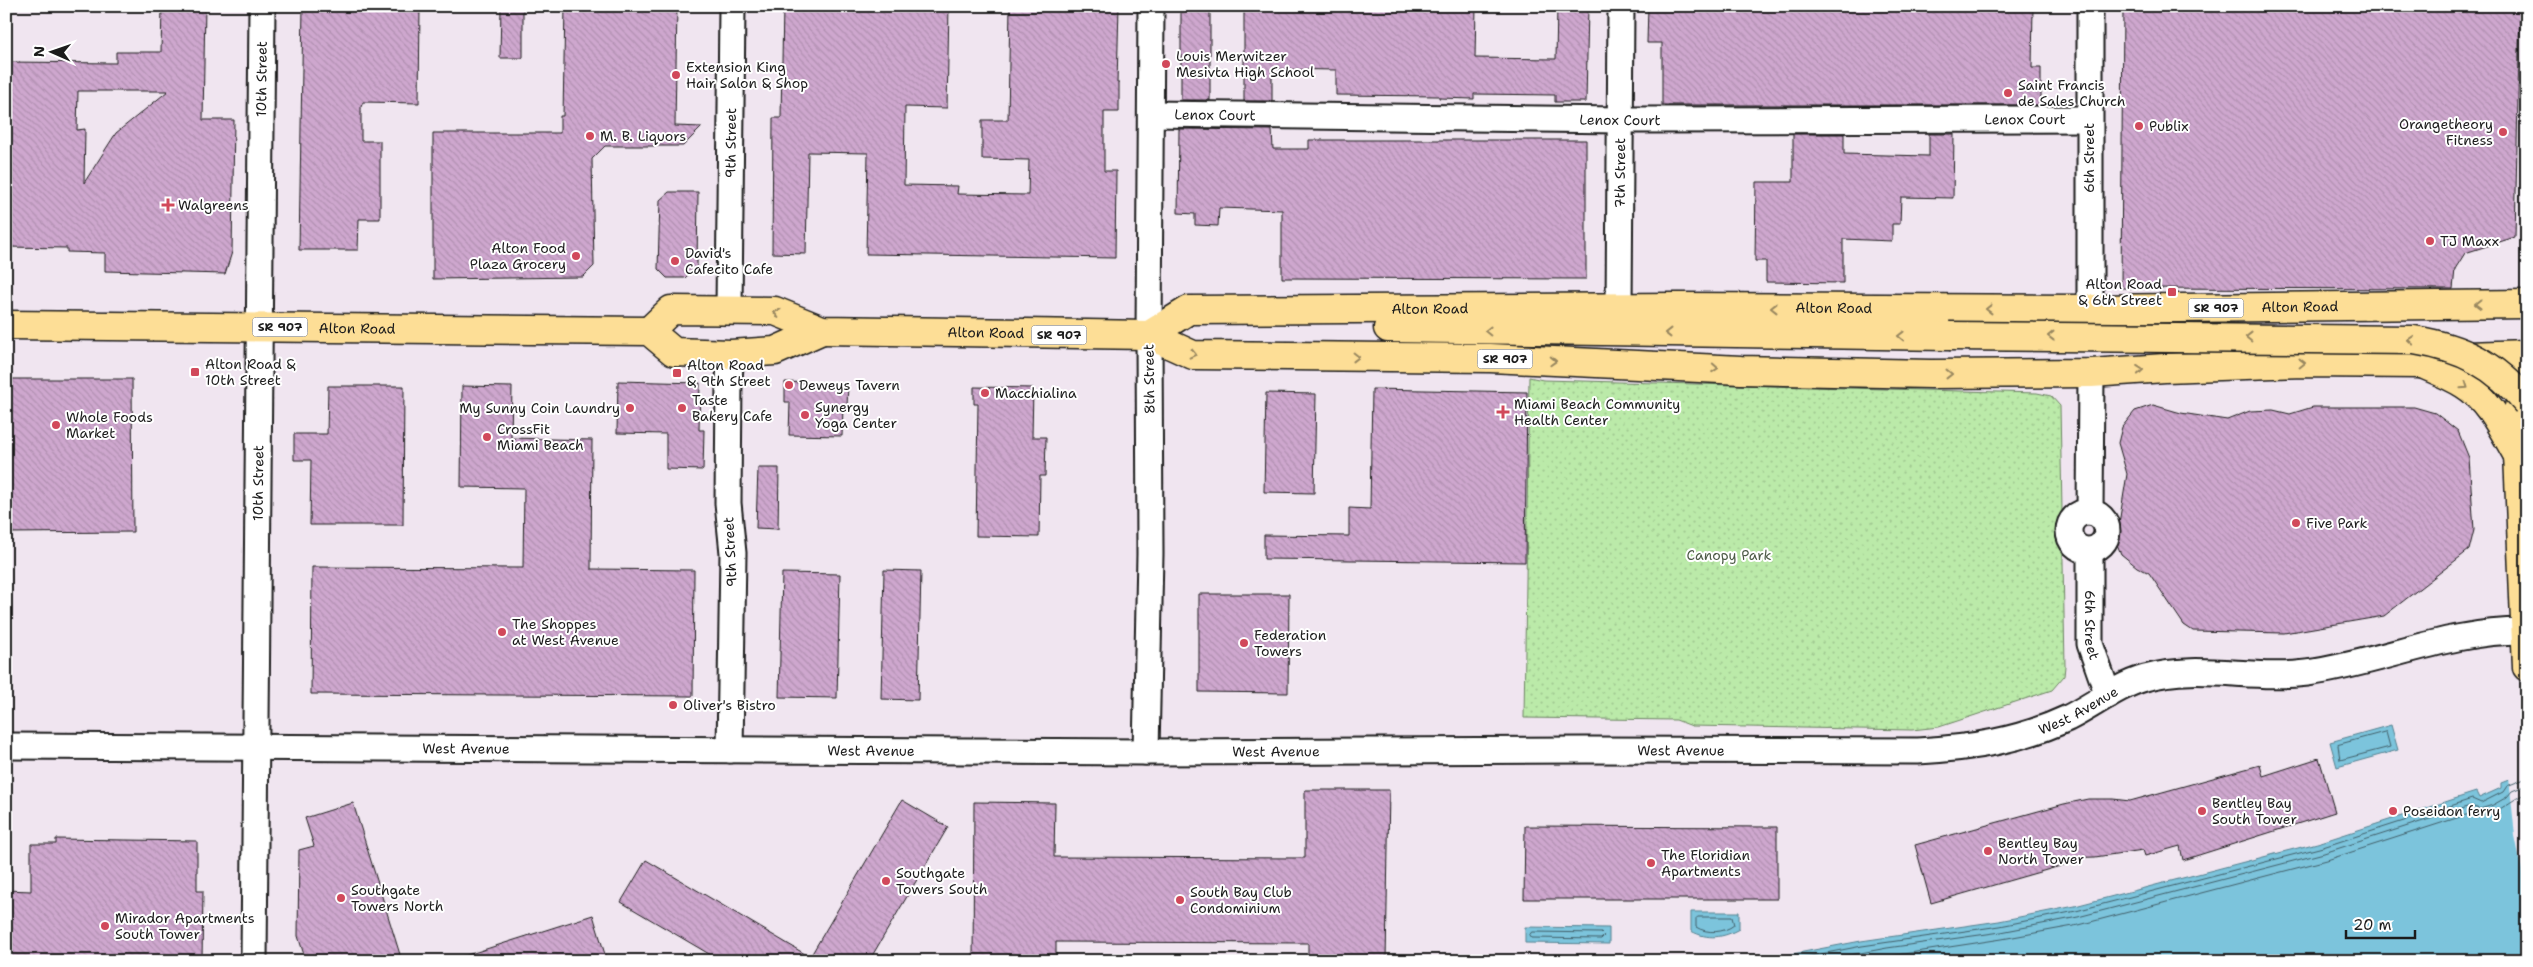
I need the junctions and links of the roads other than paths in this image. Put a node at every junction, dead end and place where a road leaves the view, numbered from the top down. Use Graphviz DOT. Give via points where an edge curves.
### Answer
graph roads {
  1 [pos="262,6"];
  2 [pos="732,6"];
  3 [pos="1151,6"];
  4 [pos="1621,6"];
  5 [pos="2090,6"];
  6 [pos="1151,114"];
  7 [pos="2089,119"];
  8 [pos="1621,120"];
  9 [pos="2527,304"];
  10 [pos="729,309"];
  11 [pos="1619,309"];
  12 [pos="2090,309"];
  13 [pos="6,325"];
  14 [pos="258,326"];
  15 [pos="649,330"];
  16 [pos="822,330"];
  17 [pos="1149,335"];
  18 [pos="731,354"];
  19 [pos="2527,354"];
  20 [pos="2422,364"];
  21 [pos="2091,373"];
  22 [pos="2527,373"];
  23 [pos="2058,374"];
  24 [pos="2527,403"];
  25 [pos="2518,455"];
  26 [pos="2525,631"];
  27 [pos="2527,667"];
  28 [pos="2108,695"];
  29 [pos="6,746"];
  30 [pos="257,747"];
  31 [pos="730,750"];
  32 [pos="1146,752"];
  33 [pos="254,961"];
  1 -- 14 [label="street, 10th Street"];
  2 -- 10 [label="street, 9th Street"];
  3 -- 6 [label="street, 8th Street"];
  4 -- 8 [label="street, 7th Street"];
  5 -- 7 [label="street, 6th Street"];
  6 -- 8 [label="street, Lenox Court"];
  6 -- 17 [label="street, 8th Street"];
  7 -- 8 [label="street, Lenox Court"];
  7 -- 12 [label="street, 6th Street"];
  8 -- 11 [label="street, 7th Street"];
  9 -- 12 [label="highway, Alton Road / SR 907, one-way"];
  10 -- 15 [label="highway, Alton Road / SR 907" via="671,310"];
  16 -- 10 [label="highway, Alton Road / SR 907, one-way" via="775,311"];
  12 -- 11 [label="highway, Alton Road / SR 907, one-way"];
  11 -- 17 [label="highway, Alton Road / SR 907" via="1189,310"];
  12 -- 23 [label="highway" via="2086,340 2074,361"];
  13 -- 14 [label="highway, Alton Road / SR 907"];
  14 -- 15 [label="highway, Alton Road / SR 907"];
  14 -- 30 [label="street, 10th Street"];
  15 -- 18 [label="highway, Alton Road / SR 907" via="674,352"];
  16 -- 17 [label="highway, Alton Road / SR 907"];
  16 -- 18 [label="highway, Alton Road / SR 907" via="775,351"];
  17 -- 23 [label="highway, Alton Road / SR 907, one-way" via="1193,355 1490,358 1741,370"];
  24 -- 17 [label="highway, one-way, bridge" via="2504,377 2482,363 2439,344 2414,340 1471,330 1187,321"];
  17 -- 32 [label="street, 8th Street" via="1150,554"];
  18 -- 31 [label="street, 9th Street" via="728,503 733,553"];
  19 -- 20 [label="highway, Alton Road / SR 907" via="2437,357"];
  21 -- 20 [label="highway, Alton Road / SR 907, one-way" via="2304,363"];
  20 -- 25 [label="highway, one-way" via="2466,385 2480,398 2494,414"];
  21 -- 23 [label="highway, Alton Road / SR 907"];
  21 -- 28 [label="street, 6th Street" via="2090,512 2075,517 2069,532 2073,544 2090,551 2090,644"];
  22 -- 25 [label="highway" via="2517,418"];
  25 -- 26 [label="highway"];
  26 -- 27 [label="highway"];
  26 -- 28 [label="street, West Avenue" via="2470,634 2305,673 2170,673 2139,680"];
  28 -- 32 [label="street, West Avenue" via="2030,735 1955,749 1850,752"];
  29 -- 30 [label="street, West Avenue"];
  30 -- 31 [label="street, West Avenue"];
  30 -- 33 [label="street, 10th Street"];
  31 -- 32 [label="street, West Avenue"];
}
